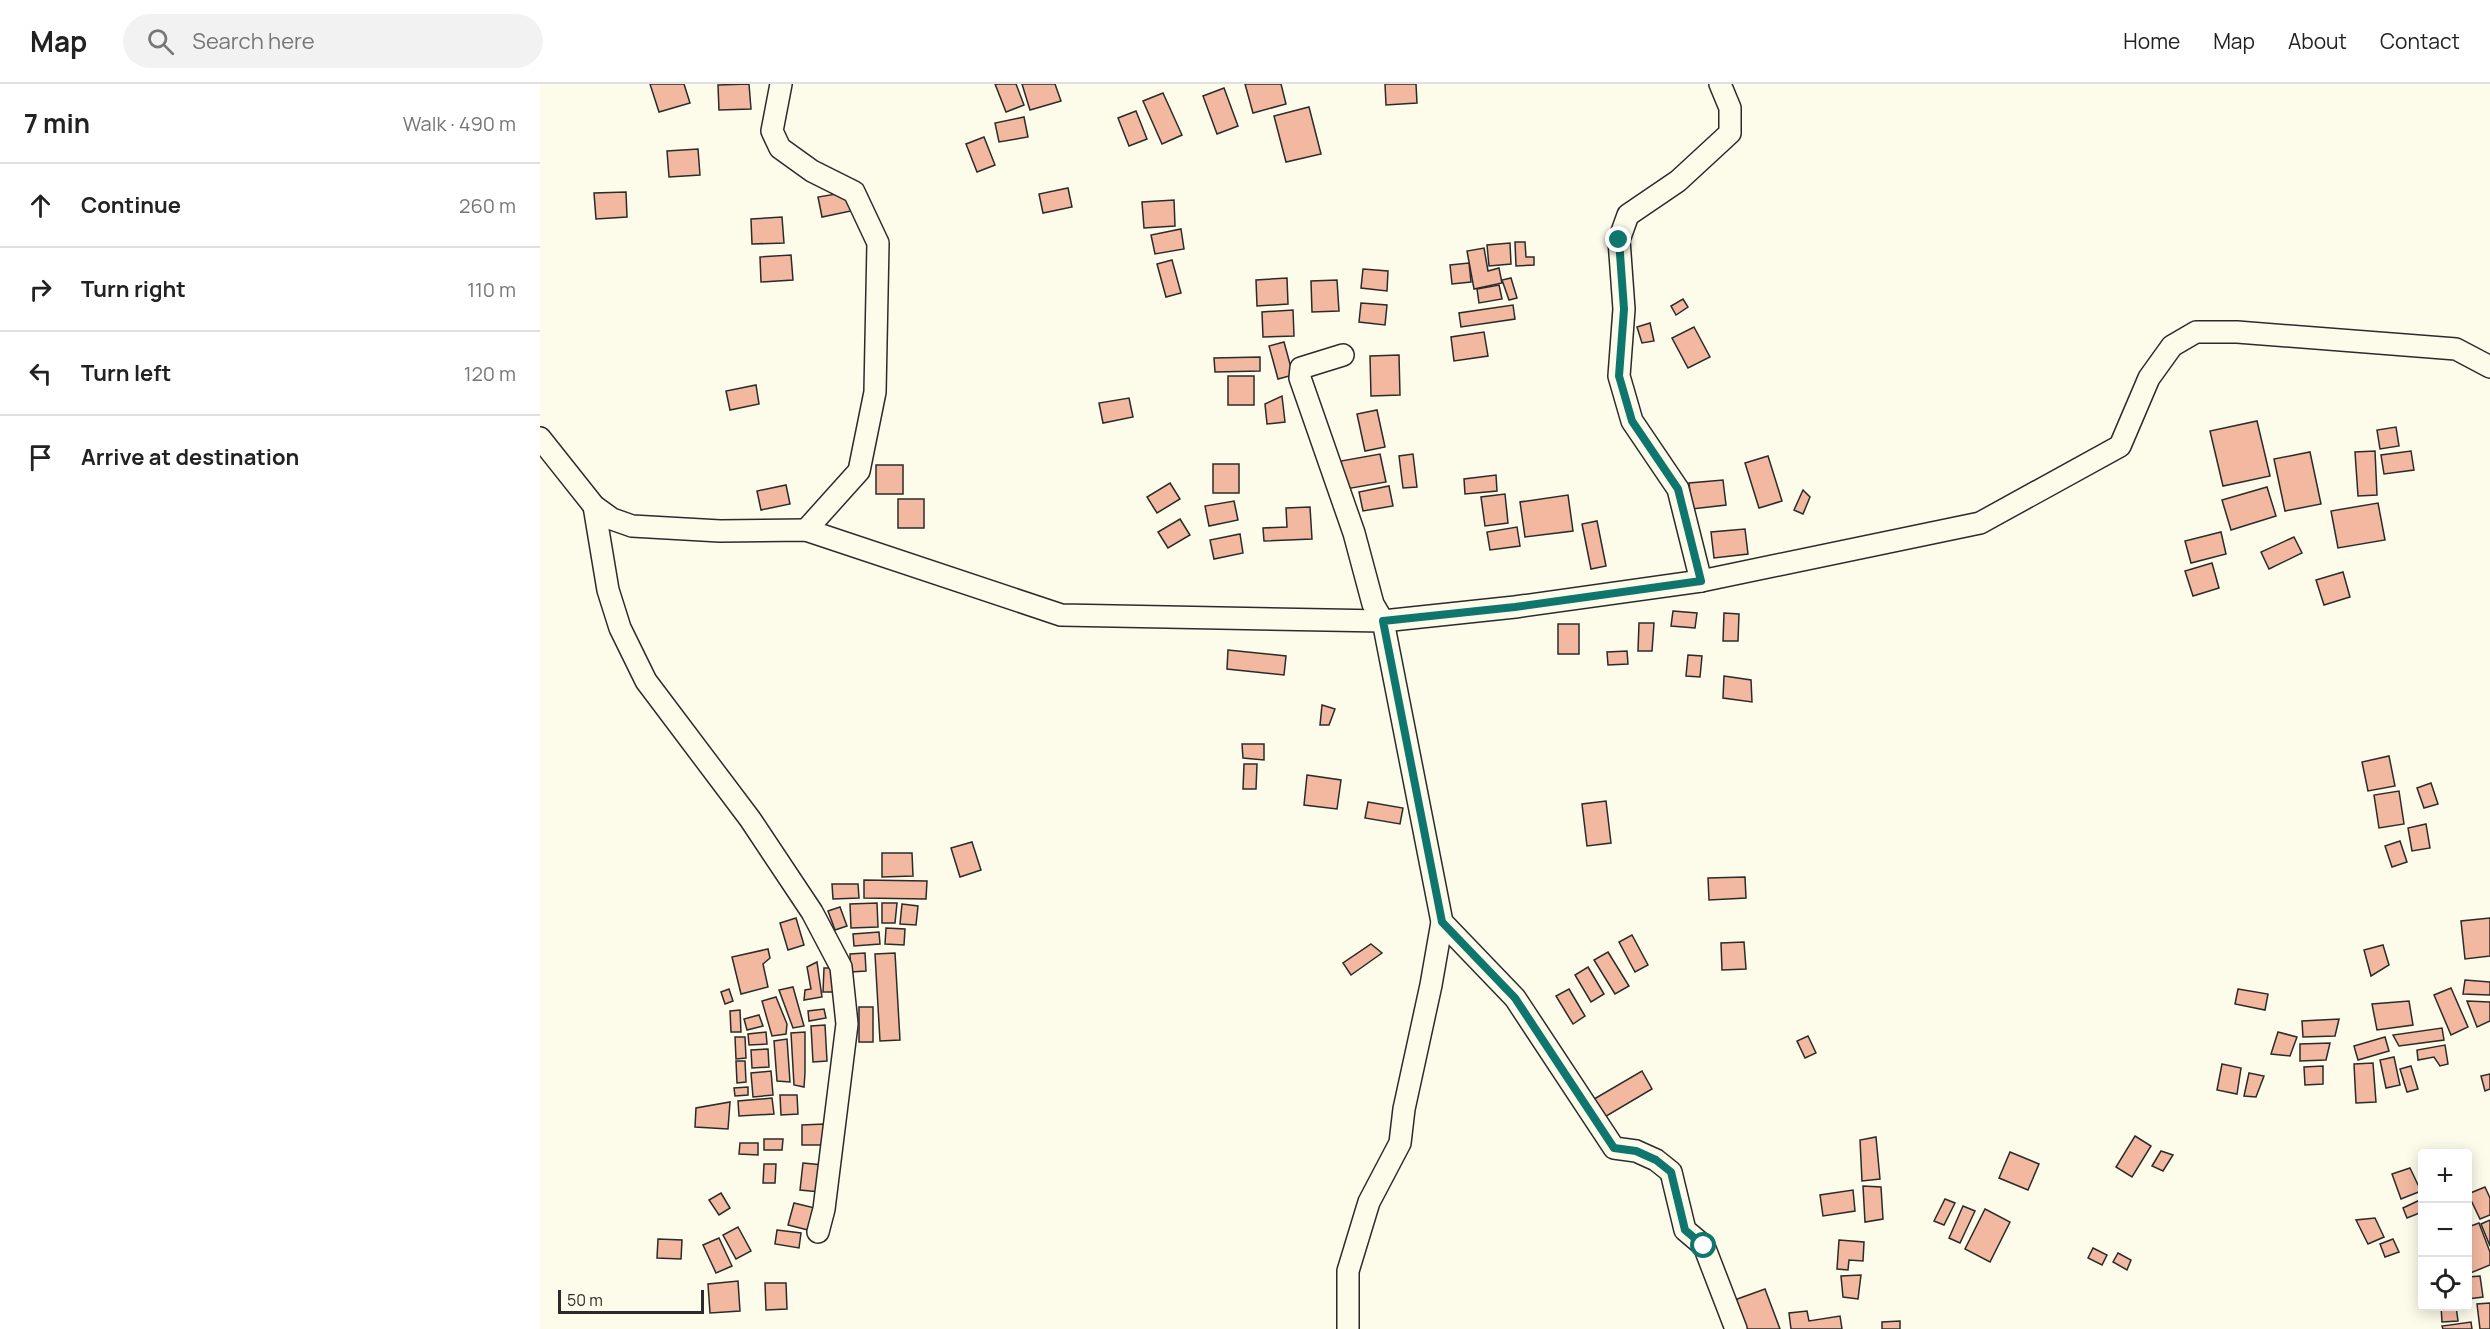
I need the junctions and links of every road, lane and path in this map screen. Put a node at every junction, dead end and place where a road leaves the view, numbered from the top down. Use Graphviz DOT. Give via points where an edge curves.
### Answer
graph roads {
  1 [pos="781,84"];
  2 [pos="1720,84"];
  3 [pos="1343,355"];
  4 [pos="2490,367"];
  5 [pos="540,438"];
  6 [pos="594,506"];
  7 [pos="806,530"];
  8 [pos="1701,581"];
  9 [pos="1383,621"];
  10 [pos="1442,922"];
  11 [pos="818,1232"];
  12 [pos="1348,1329"];
  13 [pos="1736,1329"];
  1 -- 7 [label="street" via="772,131 780,148 812,171 854,192 878,243 874,392 859,471"];
  2 -- 8 [label="street" via="1730,108 1730,133 1678,182 1628,215 1619,240 1624,309 1619,376 1632,421 1678,489"];
  3 -- 9 [label="street" via="1301,368 1300,378 1354,533 1373,604"];
  4 -- 8 [label="street" via="2456,349 2196,332 2172,346 2149,378 2120,446 1980,524"];
  5 -- 6 [label="street"];
  6 -- 7 [label="street" via="612,519 632,526"];
  6 -- 11 [label="street" via="608,590 620,628 646,681 750,819 812,912 841,967 847,1024"];
  7 -- 9 [label="street" via="1061,615"];
  8 -- 9 [label="street"];
  9 -- 10 [label="street"];
  10 -- 12 [label="street" via="1400,1143 1369,1202 1348,1271"];
  10 -- 13 [label="street" via="1515,998 1614,1148 1636,1151 1671,1172 1685,1230 1704,1246"];
}
